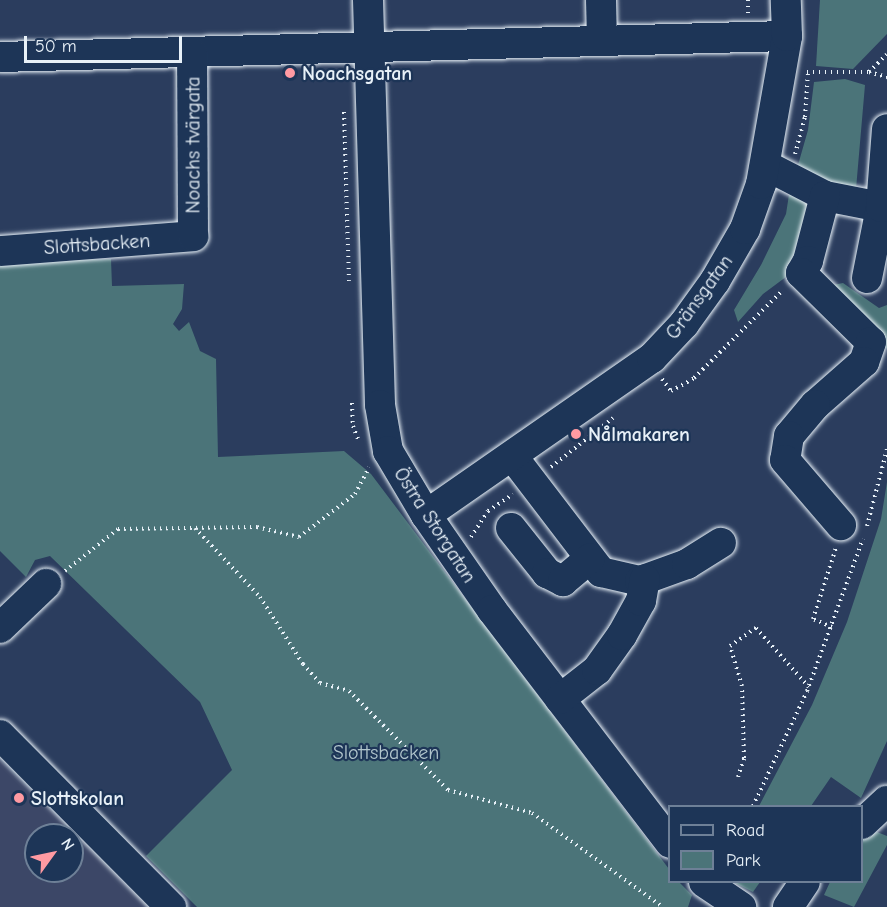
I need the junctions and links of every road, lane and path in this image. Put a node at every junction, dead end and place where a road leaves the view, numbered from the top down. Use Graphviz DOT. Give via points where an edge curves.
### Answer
graph roads {
  1 [pos="368,0"];
  2 [pos="601,0"];
  3 [pos="786,0"];
  4 [pos="787,36"];
  5 [pos="602,41"];
  6 [pos="369,47"];
  7 [pos="192,54"];
  8 [pos="887,54"];
  9 [pos="0,57"];
  10 [pos="869,72"];
  11 [pos="887,129"];
  12 [pos="765,165"];
  13 [pos="825,196"];
  14 [pos="881,207"];
  15 [pos="194,236"];
  16 [pos="0,251"];
  17 [pos="801,273"];
  18 [pos="867,278"];
  19 [pos="661,378"];
  20 [pos="887,449"];
  21 [pos="513,457"];
  22 [pos="371,465"];
  23 [pos="882,469"];
  24 [pos="887,476"];
  25 [pos="426,515"];
  26 [pos="842,525"];
  27 [pos="195,528"];
  28 [pos="512,528"];
  29 [pos="722,543"];
  30 [pos="590,558"];
  31 [pos="645,579"];
  32 [pos="53,580"];
  33 [pos="832,627"];
  34 [pos="0,628"];
  35 [pos="809,687"];
  36 [pos="560,699"];
  37 [pos="0,735"];
  38 [pos="738,777"];
  39 [pos="887,801"];
  40 [pos="754,805"];
  41 [pos="863,822"];
  42 [pos="668,842"];
  43 [pos="705,883"];
  44 [pos="804,883"];
  45 [pos="171,907"];
  46 [pos="663,907"];
  47 [pos="741,907"];
  48 [pos="788,907"];
  1 -- 6 [label="street, Östra Storgatan"];
  2 -- 5 [label="street"];
  3 -- 4 [label="street, Gränsgatan"];
  4 -- 5 [label="street"];
  4 -- 12 [label="street, Gränsgatan"];
  5 -- 6 [label="street"];
  6 -- 7 [label="street"];
  6 -- 25 [label="street, Östra Storgatan" via="383,432 398,471"];
  7 -- 9 [label="street"];
  7 -- 15 [label="street, Noachs tvärgata"];
  8 -- 10 [label="path"];
  11 -- 14 [label="street"];
  12 -- 13 [label="street"];
  12 -- 21 [label="street, Gränsgatan" via="745,229 684,324 620,384"];
  13 -- 14 [label="street"];
  13 -- 17 [label="street" via="808,261"];
  14 -- 18 [label="street"];
  15 -- 16 [label="street, Slottsbacken"];
  17 -- 19 [label="path" via="694,378 671,391"];
  17 -- 26 [label="street" via="871,342 864,362 815,405 789,436 785,460"];
  20 -- 23 [label="path"];
  21 -- 25 [label="street, Gränsgatan"];
  21 -- 30 [label="street"];
  22 -- 27 [label="path" via="355,494 299,537 257,527"];
  23 -- 24 [label="path"];
  23 -- 33 [label="path" via="859,552"];
  25 -- 36 [label="street, Östra Storgatan"];
  26 -- 33 [label="path" via="813,619"];
  27 -- 32 [label="path" via="118,529"];
  27 -- 46 [label="path" via="260,597 303,664 320,683 349,692 448,790 532,813"];
  28 -- 30 [label="street" via="547,573 563,581"];
  29 -- 31 [label="street" via="687,564"];
  30 -- 31 [label="street" via="601,572"];
  31 -- 36 [label="street" via="640,601 622,635 597,670"];
  32 -- 34 [label="street"];
  33 -- 35 [label="path"];
  35 -- 38 [label="path" via="756,628 730,646 742,686 744,758"];
  35 -- 40 [label="path"];
  36 -- 42 [label="street, Östra Storgatan"];
  37 -- 45 [label="street"];
  39 -- 41 [label="street"];
  43 -- 47 [label="street"];
  44 -- 48 [label="street"];
}
